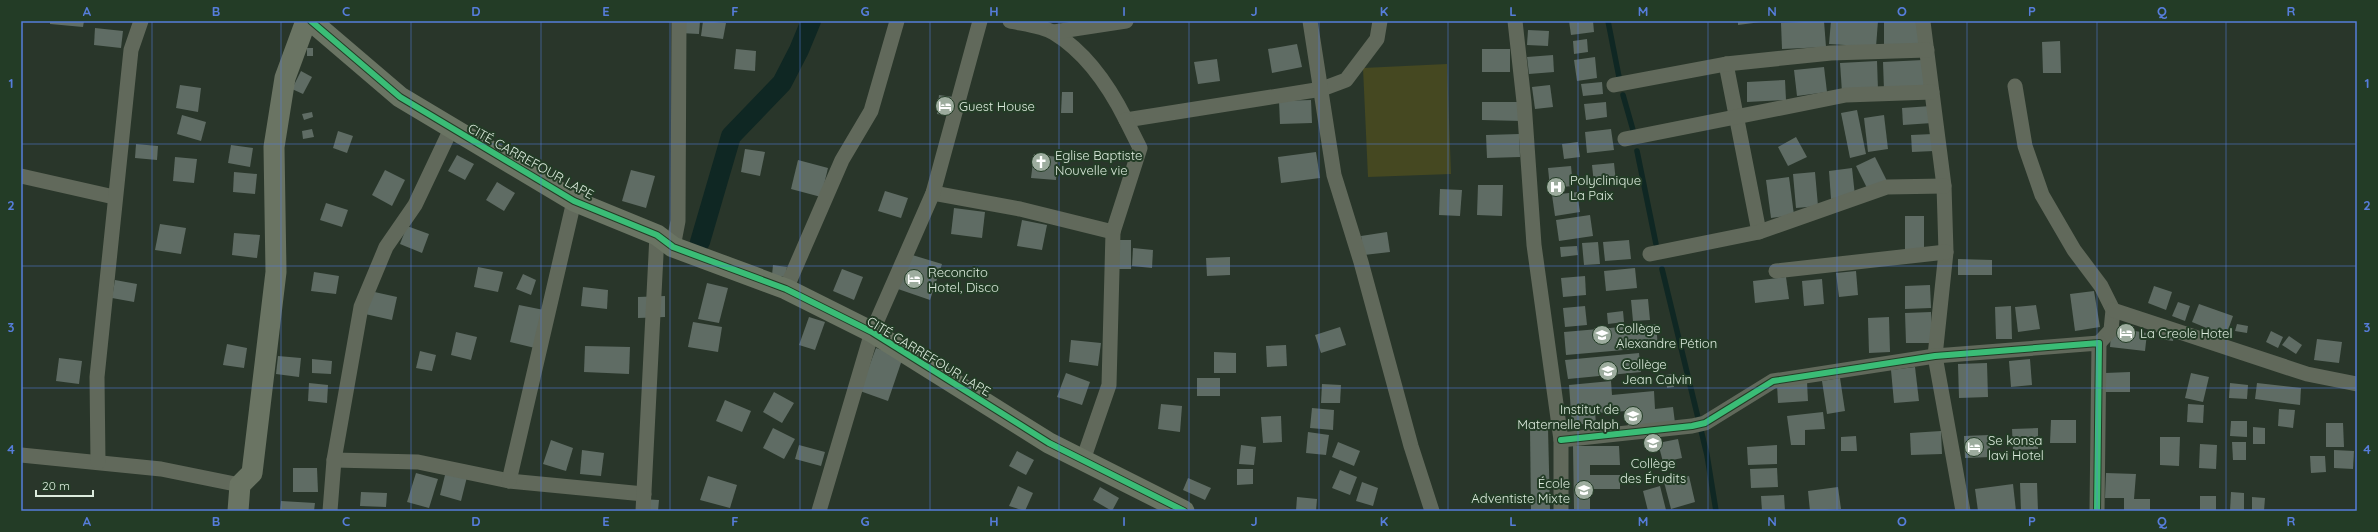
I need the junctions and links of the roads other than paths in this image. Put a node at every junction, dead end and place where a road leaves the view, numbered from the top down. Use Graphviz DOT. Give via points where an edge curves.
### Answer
graph roads {
  1 [pos="141,21"];
  2 [pos="306,21"];
  3 [pos="311,21"];
  4 [pos="679,21"];
  5 [pos="897,21"];
  6 [pos="980,21"];
  7 [pos="1010,21"];
  8 [pos="1126,21"];
  9 [pos="1310,21"];
  10 [pos="1380,21"];
  11 [pos="1515,21"];
  12 [pos="1923,22"];
  13 [pos="1054,32"];
  14 [pos="1927,50"];
  15 [pos="1726,64"];
  16 [pos="1614,85"];
  17 [pos="2014,86"];
  18 [pos="1322,89"];
  19 [pos="1932,92"];
  20 [pos="1736,116"];
  21 [pos="1126,120"];
  22 [pos="451,129"];
  23 [pos="1625,139"];
  24 [pos="21,176"];
  25 [pos="1944,186"];
  26 [pos="933,193"];
  27 [pos="114,197"];
  28 [pos="574,201"];
  29 [pos="1113,232"];
  30 [pos="1759,232"];
  31 [pos="665,241"];
  32 [pos="1946,252"];
  33 [pos="1650,254"];
  34 [pos="1776,271"];
  35 [pos="786,289"];
  36 [pos="2113,310"];
  37 [pos="872,332"];
  38 [pos="2099,343"];
  39 [pos="1935,356"];
  40 [pos="2357,384"];
  41 [pos="1561,440"];
  42 [pos="21,455"];
  43 [pos="334,460"];
  44 [pos="1083,460"];
  45 [pos="98,462"];
  46 [pos="509,480"];
  47 [pos="240,485"];
  48 [pos="644,494"];
  49 [pos="238,511"];
  50 [pos="330,511"];
  51 [pos="643,511"];
  52 [pos="819,511"];
  53 [pos="1184,511"];
  54 [pos="1432,511"];
  55 [pos="1561,511"];
  56 [pos="1963,511"];
  57 [pos="2097,511"];
  1 -- 27 [label="street" via="131,50"];
  2 -- 47 [label="street" via="285,78 274,147 276,272 252,474"];
  3 -- 22 [label="street, CITÉ CARREFOUR LAPE" via="400,97"];
  4 -- 31 [label="street" via="678,221"];
  5 -- 35 [label="street" via="871,110 842,160"];
  6 -- 26 [label="street"];
  7 -- 13 [label="street"];
  8 -- 13 [label="street"];
  9 -- 18 [label="street"];
  10 -- 18 [label="street" via="1377,39 1346,80"];
  11 -- 41 [label="street" via="1524,102 1534,245"];
  12 -- 14 [label="street"];
  13 -- 21 [label="street" via="1085,58 1110,88"];
  14 -- 15 [label="street" via="1831,53"];
  14 -- 19 [label="street"];
  15 -- 16 [label="street"];
  15 -- 20 [label="street"];
  17 -- 36 [label="street" via="2025,146 2042,195 2074,250 2101,286"];
  18 -- 21 [label="street"];
  18 -- 54 [label="street" via="1334,176"];
  19 -- 20 [label="street" via="1846,95"];
  19 -- 25 [label="street"];
  20 -- 23 [label="street"];
  20 -- 30 [label="street"];
  21 -- 29 [label="street" via="1140,148"];
  22 -- 28 [label="street, CITÉ CARREFOUR LAPE"];
  22 -- 43 [label="street" via="416,205 386,247 361,307"];
  24 -- 27 [label="street"];
  25 -- 30 [label="street" via="1887,187"];
  25 -- 32 [label="street"];
  26 -- 29 [label="street" via="1020,209"];
  26 -- 37 [label="street"];
  27 -- 45 [label="street" via="97,377"];
  28 -- 31 [label="street, CITÉ CARREFOUR LAPE"];
  28 -- 46 [label="street"];
  29 -- 44 [label="street" via="1109,385"];
  30 -- 33 [label="street"];
  31 -- 35 [label="street, CITÉ CARREFOUR LAPE"];
  31 -- 48 [label="street"];
  32 -- 34 [label="street"];
  32 -- 39 [label="street"];
  35 -- 37 [label="street, CITÉ CARREFOUR LAPE"];
  36 -- 38 [label="street" via="2111,330"];
  36 -- 40 [label="street" via="2307,374"];
  37 -- 44 [label="street, CITÉ CARREFOUR LAPE" via="1049,443"];
  37 -- 52 [label="street"];
  38 -- 39 [label="street"];
  38 -- 57 [label="street"];
  39 -- 41 [label="street" via="1773,381 1699,425"];
  39 -- 56 [label="street"];
  41 -- 55 [label="street"];
  42 -- 45 [label="street"];
  43 -- 46 [label="street" via="418,462"];
  43 -- 50 [label="street"];
  44 -- 53 [label="street, CITÉ CARREFOUR LAPE"];
  45 -- 47 [label="street" via="160,469"];
  46 -- 48 [label="street"];
  47 -- 49 [label="street"];
  48 -- 51 [label="street"];
}
